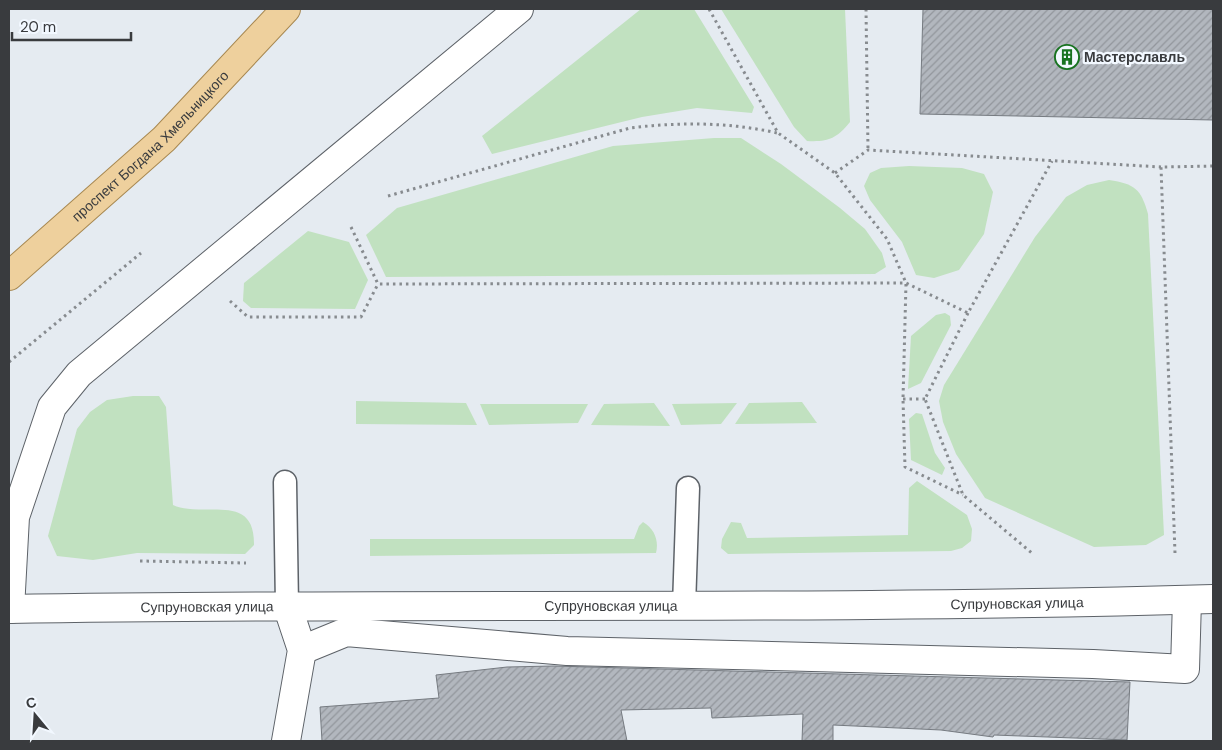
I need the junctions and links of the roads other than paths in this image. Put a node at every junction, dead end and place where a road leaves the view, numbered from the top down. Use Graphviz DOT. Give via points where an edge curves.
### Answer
graph roads {
  1 [pos="286,9"];
  2 [pos="519,9"];
  3 [pos="9,276"];
  4 [pos="284,482"];
  5 [pos="688,488"];
  6 [pos="1200,600"];
  7 [pos="287,605"];
  8 [pos="684,607"];
  9 [pos="9,609"];
  10 [pos="302,650"];
  11 [pos="286,741"];
  1 -- 3 [label="main road, проспект Богдана Хмельницкого" via="164,139"];
  2 -- 9 [label="street" via="79,374 52,407 15,517"];
  4 -- 7 [label="lane"];
  5 -- 8 [label="lane"];
  6 -- 8 [label="street, Супруновская улица"];
  6 -- 10 [label="street" via="1185,669 566,651 346,632"];
  7 -- 8 [label="street, Супруновская улица"];
  7 -- 9 [label="street, Супруновская улица"];
  7 -- 10 [label="street"];
  10 -- 11 [label="street"];
}
